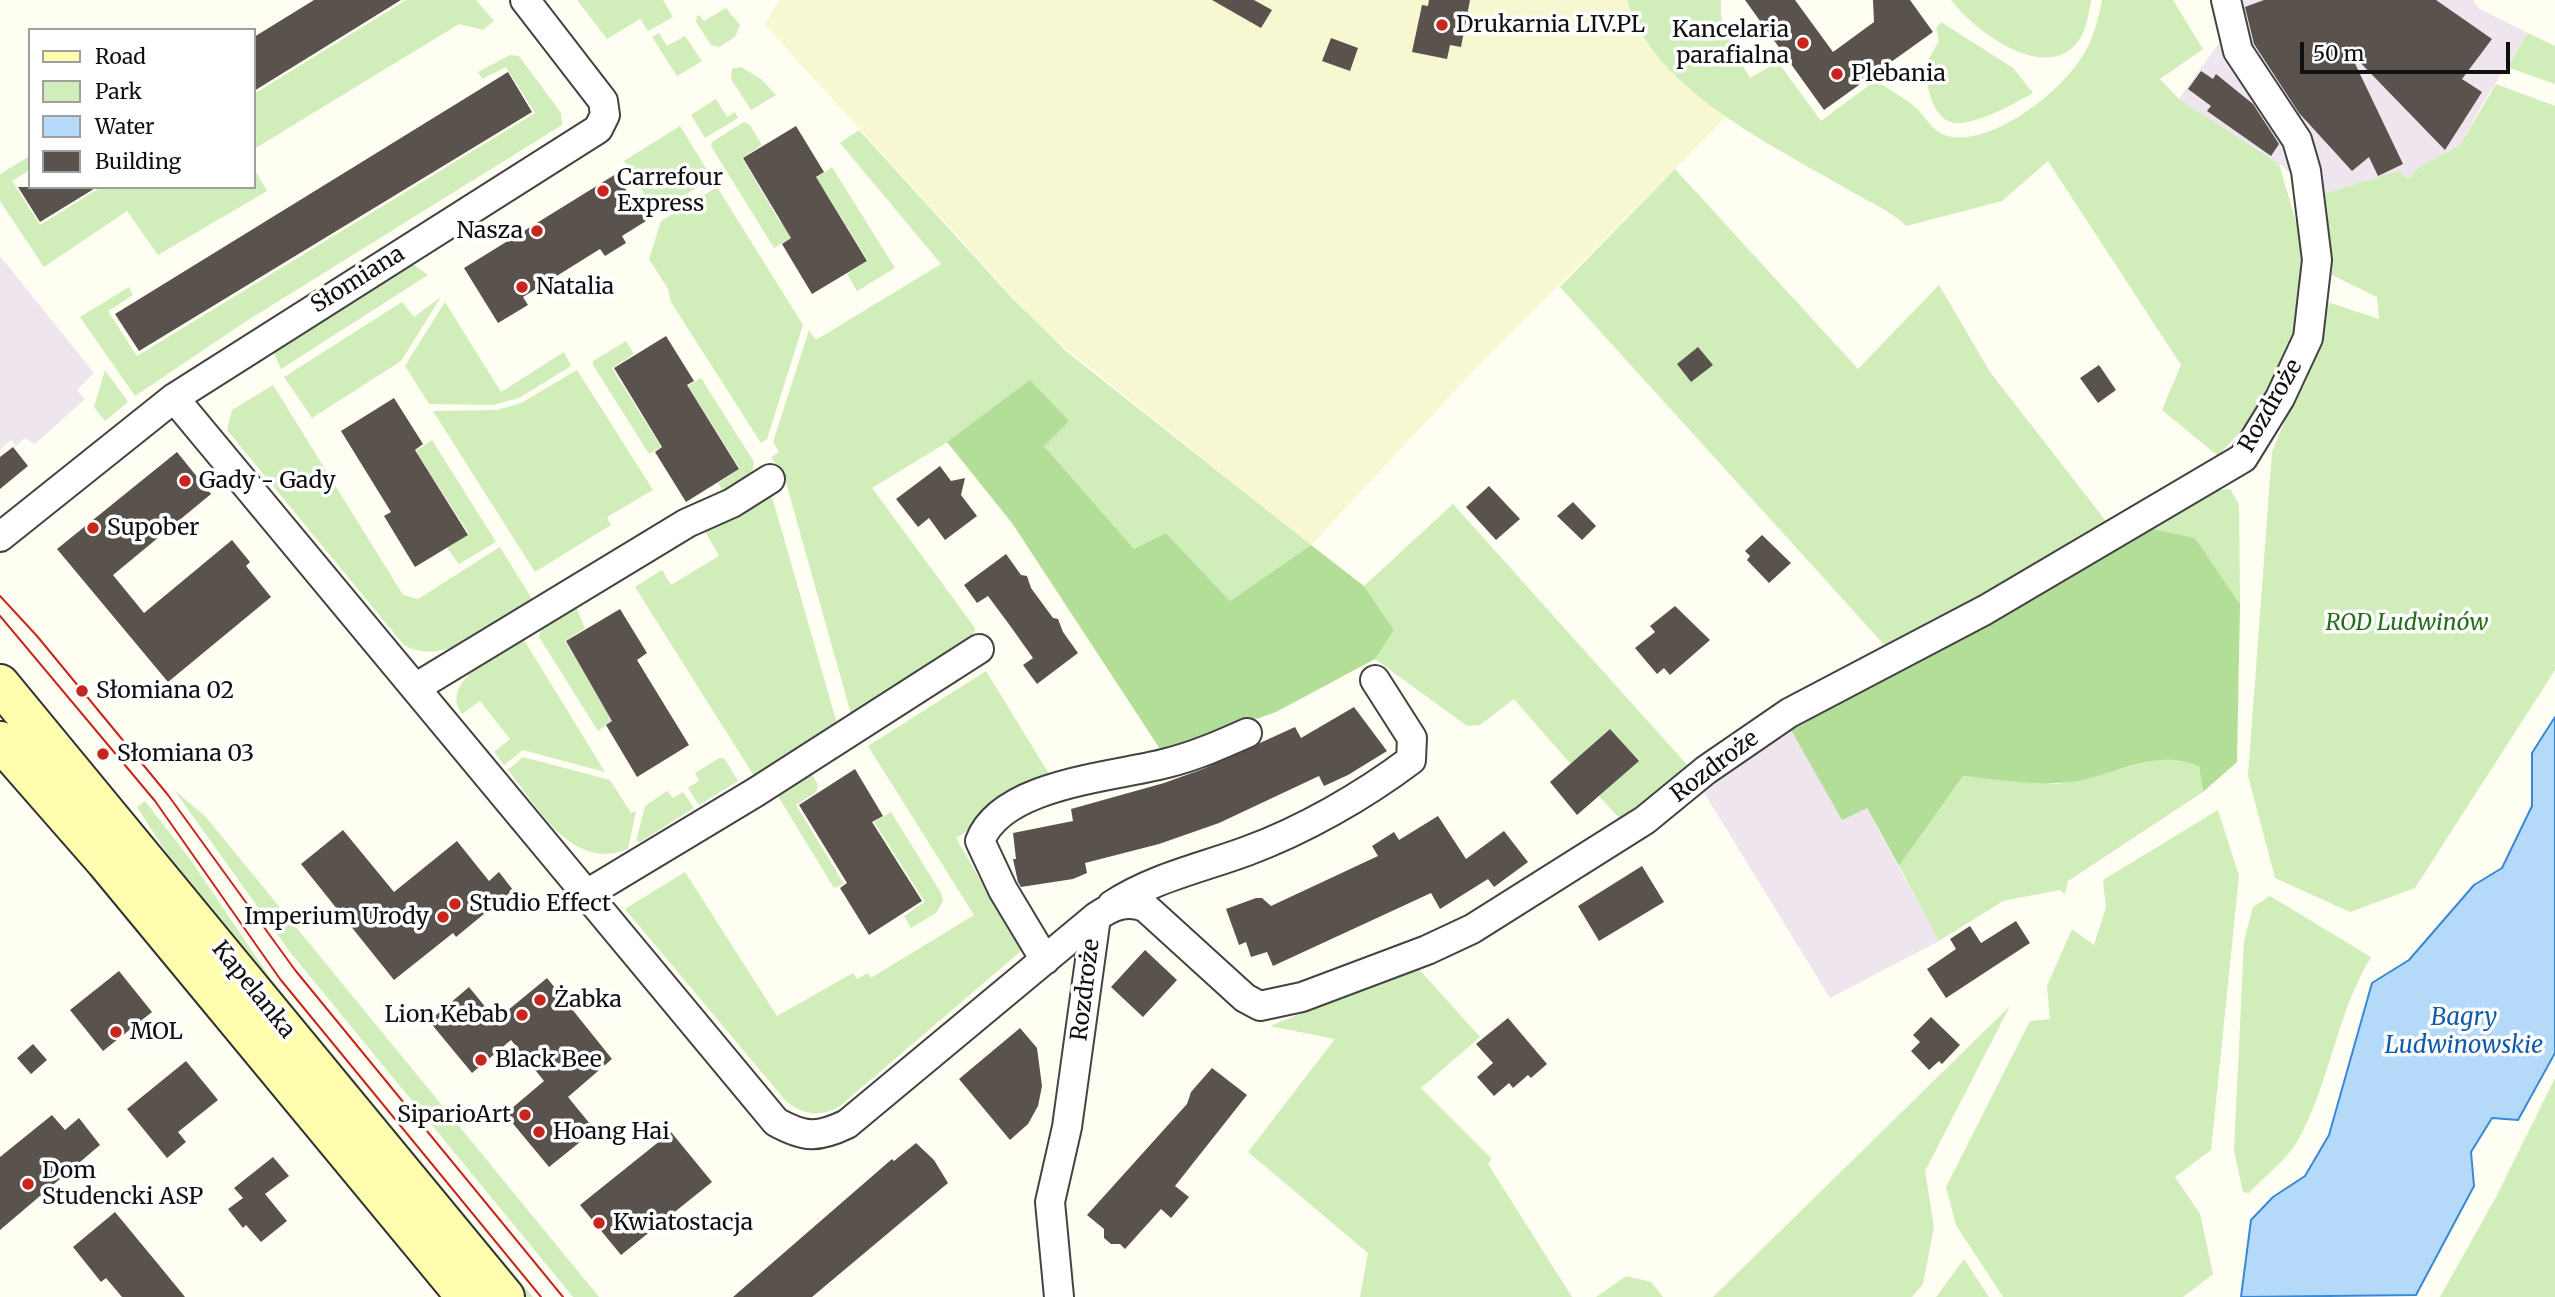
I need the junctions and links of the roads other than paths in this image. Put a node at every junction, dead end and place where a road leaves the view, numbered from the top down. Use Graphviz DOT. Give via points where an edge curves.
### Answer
graph roads {
  1 [pos="526,0"];
  2 [pos="2227,0"];
  3 [pos="174,398"];
  4 [pos="771,479"];
  5 [pos="0,537"];
  6 [pos="979,649"];
  7 [pos="1375,680"];
  8 [pos="0,684"];
  9 [pos="415,688"];
  10 [pos="1247,733"];
  11 [pos="0,741"];
  12 [pos="585,895"];
  13 [pos="1103,912"];
  14 [pos="1045,960"];
  15 [pos="466,1297"];
  16 [pos="505,1297"];
  17 [pos="1059,1297"];
  1 -- 3 [label="street, Słomiana" via="603,101 606,115 598,129"];
  2 -- 13 [label="street, Rozdroże" via="2238,51 2297,139 2306,171 2317,260 2308,338 2280,398 2244,458 1985,610 1789,713 1706,770 1645,820 1472,929 1427,950 1302,997 1260,1006 1245,998 1151,910 1132,903"];
  3 -- 5 [label="street, Słomiana"];
  3 -- 9 [label="street"];
  4 -- 9 [label="street" via="687,523"];
  6 -- 12 [label="street" via="779,778"];
  7 -- 13 [label="street" via="1412,738 1412,760 1272,841 1152,884"];
  8 -- 16 [label="main road, Kapelanka"];
  9 -- 12 [label="street"];
  10 -- 14 [label="street" via="1164,764 1046,789 985,828 979,841 987,860"];
  11 -- 15 [label="main road, Kapelanka" via="106,862"];
  12 -- 14 [label="street" via="776,1122 797,1134 825,1135 848,1124"];
  13 -- 14 [label="street"];
  13 -- 17 [label="street, Rozdroże" via="1050,1202"];
}
